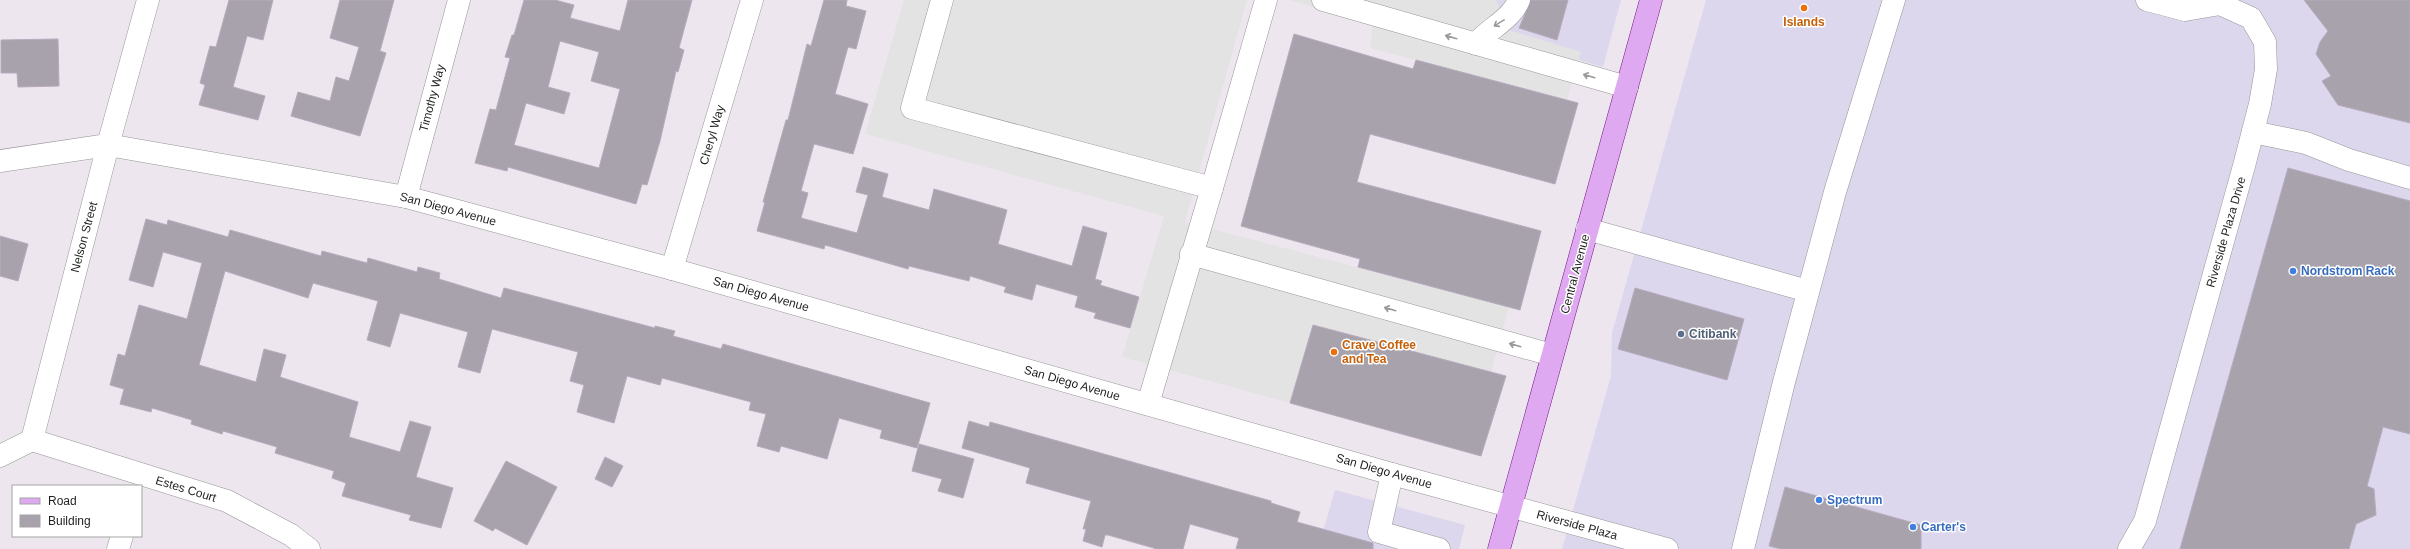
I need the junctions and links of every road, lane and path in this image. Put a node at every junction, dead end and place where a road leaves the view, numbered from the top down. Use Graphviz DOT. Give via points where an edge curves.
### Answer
graph roads {
  1 [pos="148,0"];
  2 [pos="459,0"];
  3 [pos="752,0"];
  4 [pos="942,0"];
  5 [pos="1266,0"];
  6 [pos="1323,0"];
  7 [pos="1519,0"];
  8 [pos="1651,0"];
  9 [pos="1894,0"];
  10 [pos="2147,0"];
  11 [pos="1476,44"];
  12 [pos="1627,86"];
  13 [pos="2253,132"];
  14 [pos="108,145"];
  15 [pos="0,161"];
  16 [pos="2410,178"];
  17 [pos="1212,188"];
  18 [pos="406,197"];
  19 [pos="1587,229"];
  20 [pos="1191,254"];
  21 [pos="672,269"];
  22 [pos="1808,291"];
  23 [pos="1552,356"];
  24 [pos="1148,404"];
  25 [pos="32,440"];
  26 [pos="0,456"];
  27 [pos="1392,474"];
  28 [pos="138,480"];
  29 [pos="1510,507"];
  30 [pos="122,537"];
  31 [pos="1384,541"];
  32 [pos="118,549"];
  33 [pos="309,549"];
  34 [pos="1438,549"];
  35 [pos="1499,549"];
  36 [pos="1667,549"];
  37 [pos="1743,549"];
  38 [pos="2129,549"];
  1 -- 14 [label="street, Nelson Street"];
  2 -- 18 [label="street, Timothy Way"];
  3 -- 21 [label="street, Cheryl Way"];
  4 -- 17 [label="street" via="912,108"];
  5 -- 17 [label="street"];
  11 -- 6 [label="street, one-way"];
  7 -- 11 [label="street, one-way" via="1509,15 1492,27"];
  8 -- 12 [label="main road, Central Avenue"];
  9 -- 22 [label="street" via="1849,141"];
  10 -- 13 [label="street, Riverside Plaza Drive" via="2185,10 2220,4 2251,18 2265,42 2266,69"];
  12 -- 11 [label="street, one-way"];
  12 -- 19 [label="main road, Central Avenue"];
  13 -- 16 [label="street" via="2306,143 2349,160"];
  13 -- 38 [label="street, Riverside Plaza Drive" via="2145,521"];
  14 -- 15 [label="street, San Diego Avenue"];
  14 -- 18 [label="street, San Diego Avenue"];
  14 -- 25 [label="street, Nelson Street"];
  17 -- 20 [label="street"];
  18 -- 21 [label="street, San Diego Avenue"];
  19 -- 22 [label="street"];
  19 -- 23 [label="main road, Central Avenue"];
  23 -- 20 [label="street, one-way"];
  20 -- 24 [label="street"];
  21 -- 24 [label="street, San Diego Avenue"];
  22 -- 37 [label="street"];
  23 -- 29 [label="main road, Central Avenue"];
  24 -- 27 [label="street, San Diego Avenue"];
  25 -- 26 [label="street"];
  25 -- 28 [label="street, Estes Court"];
  27 -- 29 [label="street, San Diego Avenue"];
  27 -- 31 [label="street" via="1379,532"];
  28 -- 33 [label="street, Estes Court" via="227,501 291,535"];
  29 -- 35 [label="main road, Central Avenue"];
  29 -- 36 [label="street, Riverside Plaza"];
  30 -- 32 [label="street"];
  31 -- 34 [label="street"];
}
